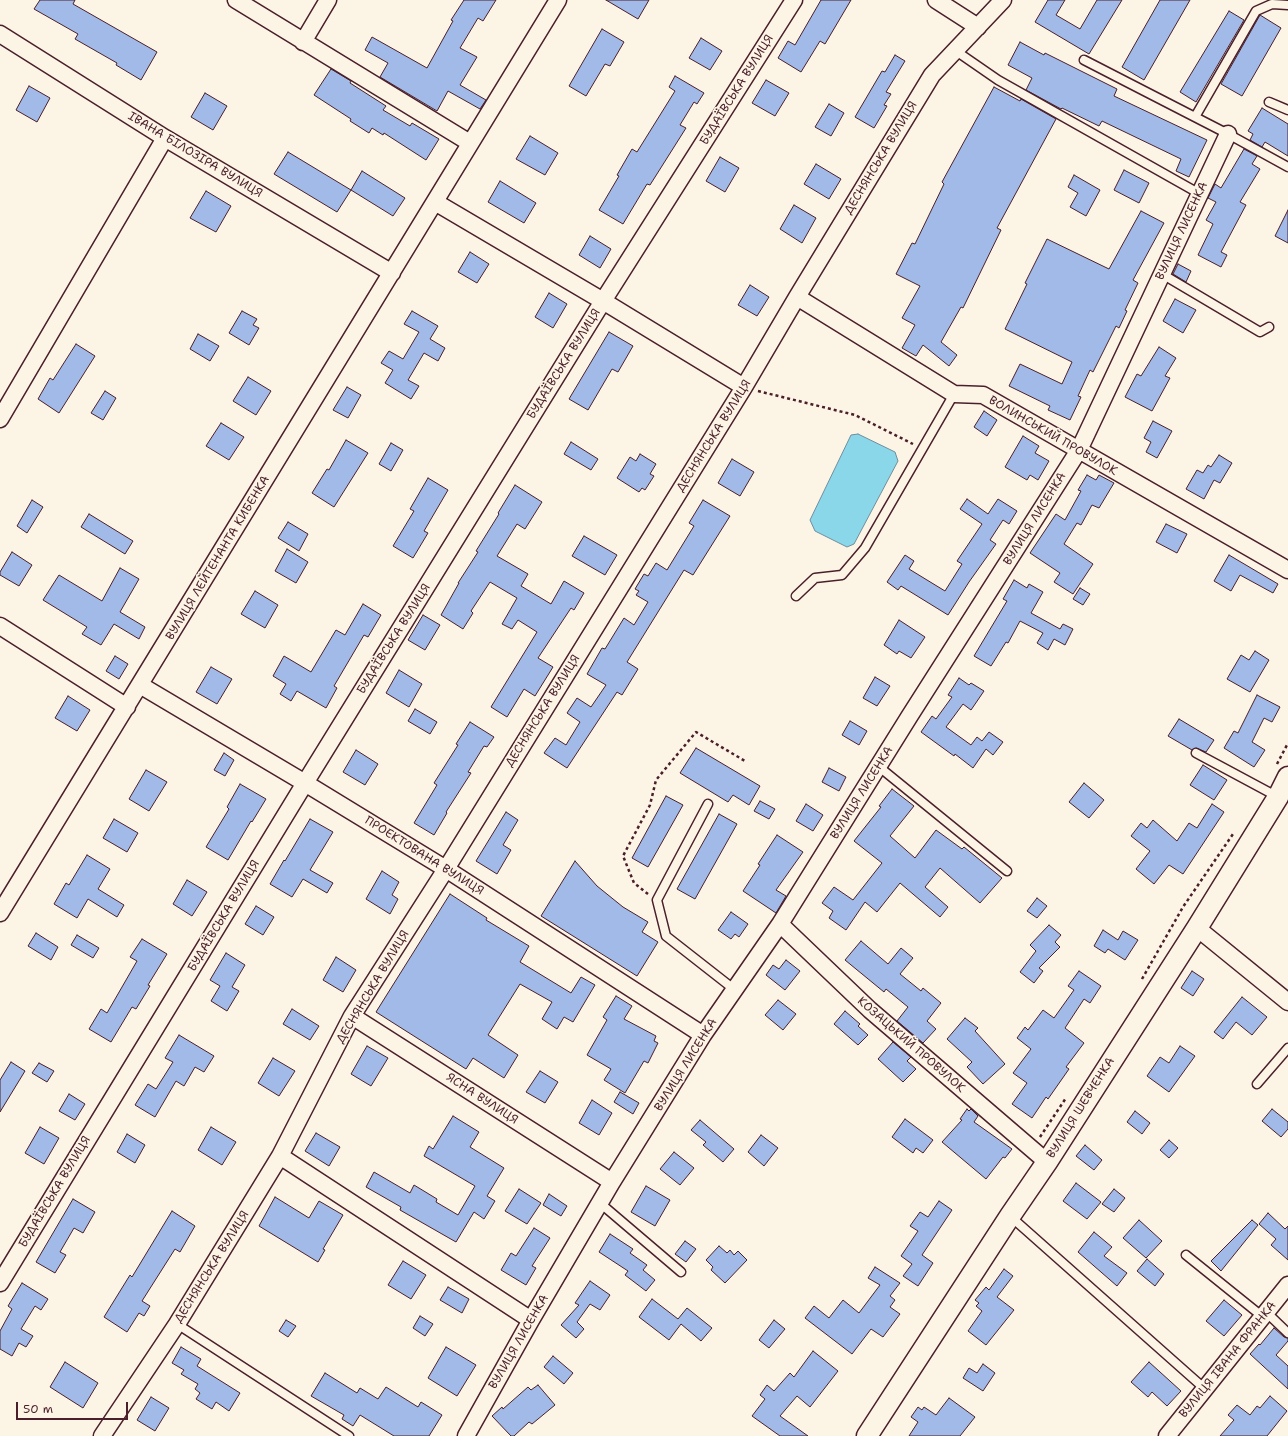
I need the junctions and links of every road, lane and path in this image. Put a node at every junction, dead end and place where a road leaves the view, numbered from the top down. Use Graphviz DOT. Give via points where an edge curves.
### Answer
graph roads {
  1 [pos="236,0"];
  2 [pos="328,0"];
  3 [pos="558,0"];
  4 [pos="794,0"];
  5 [pos="936,0"];
  6 [pos="1003,0"];
  7 [pos="1288,5"];
  8 [pos="978,27"];
  9 [pos="0,34"];
  10 [pos="303,42"];
  11 [pos="956,51"];
  12 [pos="1084,60"];
  13 [pos="1269,102"];
  14 [pos="1288,110"];
  15 [pos="1195,117"];
  16 [pos="1228,134"];
  17 [pos="165,138"];
  18 [pos="470,143"];
  19 [pos="1288,167"];
  20 [pos="1200,194"];
  21 [pos="435,202"];
  22 [pos="392,273"];
  23 [pos="1162,274"];
  24 [pos="797,297"];
  25 [pos="603,301"];
  26 [pos="1268,327"];
  27 [pos="744,387"];
  28 [pos="954,394"];
  29 [pos="0,419"];
  30 [pos="923,449"];
  31 [pos="1079,450"];
  32 [pos="1288,570"];
  33 [pos="796,596"];
  34 [pos="0,626"];
  35 [pos="140,685"];
  36 [pos="127,707"];
  37 [pos="1288,743"];
  38 [pos="1196,753"];
  39 [pos="744,761"];
  40 [pos="878,766"];
  41 [pos="1288,777"];
  42 [pos="305,783"];
  43 [pos="1270,793"];
  44 [pos="708,804"];
  45 [pos="1233,834"];
  46 [pos="446,869"];
  47 [pos="1007,871"];
  48 [pos="657,900"];
  49 [pos="0,913"];
  50 [pos="780,924"];
  51 [pos="1196,928"];
  52 [pos="1139,985"];
  53 [pos="734,990"];
  54 [pos="1288,1002"];
  55 [pos="352,1016"];
  56 [pos="703,1035"];
  57 [pos="1288,1048"];
  58 [pos="1257,1084"];
  59 [pos="1067,1096"];
  60 [pos="280,1156"];
  61 [pos="1039,1156"];
  62 [pos="612,1182"];
  63 [pos="600,1203"];
  64 [pos="1010,1216"];
  65 [pos="1186,1255"];
  66 [pos="682,1272"];
  67 [pos="0,1283"];
  68 [pos="1288,1285"];
  69 [pos="1264,1314"];
  70 [pos="530,1320"];
  71 [pos="176,1324"];
  72 [pos="1288,1333"];
  73 [pos="1205,1389"];
  74 [pos="102,1436"];
  75 [pos="349,1436"];
  76 [pos="466,1436"];
  77 [pos="867,1436"];
  78 [pos="1167,1436"];
  1 -- 10 [label="street"];
  2 -- 10 [label="street"];
  3 -- 18 [label="street"];
  4 -- 25 [label="street, БУДАЇВСЬКА ВУЛИЦЯ"];
  5 -- 8 [label="street"];
  6 -- 8 [label="street, ДЕСНЯНСЬКА ВУЛИЦЯ"];
  7 -- 15 [label="lane" via="1272,4 1256,11"];
  8 -- 11 [label="street, ДЕСНЯНСЬКА ВУЛИЦЯ"];
  9 -- 17 [label="street, ІВАНА БІЛОЗІРА ВУЛИЦЯ"];
  10 -- 18 [label="street"];
  11 -- 20 [label="lane" via="998,80"];
  11 -- 24 [label="street, ДЕСНЯНСЬКА ВУЛИЦЯ" via="932,75"];
  12 -- 15 [label="lane"];
  13 -- 14 [label="lane"];
  15 -- 16 [label="lane"];
  16 -- 19 [label="lane"];
  16 -- 20 [label="street, ВУЛИЦЯ ЛИСЕНКА"];
  17 -- 22 [label="street, ІВАНА БІЛОЗІРА ВУЛИЦЯ"];
  17 -- 29 [label="street"];
  18 -- 21 [label="street, ВУЛИЦЯ ЛЕЙТЕНАНТА КИБЕНКА"];
  20 -- 23 [label="street, ВУЛИЦЯ ЛИСЕНКА"];
  21 -- 22 [label="street, ВУЛИЦЯ ЛЕЙТЕНАНТА КИБЕНКА"];
  21 -- 25 [label="street"];
  22 -- 35 [label="street, ВУЛИЦЯ ЛЕЙТЕНАНТА КИБЕНКА"];
  23 -- 26 [label="lane" via="1260,332"];
  23 -- 31 [label="street, ВУЛИЦЯ ЛИСЕНКА"];
  24 -- 27 [label="street, ДЕСНЯНСЬКА ВУЛИЦЯ"];
  24 -- 28 [label="street, ВОЛИНСЬКИЙ ПРОВУЛОК"];
  25 -- 27 [label="street"];
  25 -- 42 [label="street, БУДАЇВСЬКА ВУЛИЦЯ"];
  27 -- 30 [label="path" via="856,415"];
  27 -- 46 [label="street, ДЕСНЯНСЬКА ВУЛИЦЯ"];
  28 -- 30 [label="lane"];
  28 -- 31 [label="street, ВОЛИНСЬКИЙ ПРОВУЛОК" via="983,396"];
  30 -- 33 [label="lane" via="865,548 842,575 815,578"];
  31 -- 32 [label="street, ВОЛИНСЬКИЙ ПРОВУЛОК"];
  31 -- 40 [label="street, ВУЛИЦЯ ЛИСЕНКА"];
  34 -- 36 [label="street"];
  35 -- 36 [label="street, ВУЛИЦЯ ЛЕЙТЕНАНТА КИБЕНКА"];
  35 -- 42 [label="street, ПРОЕКТОВАНА ВУЛИЦЯ"];
  36 -- 49 [label="street, ВУЛИЦЯ ЛЕЙТЕНАНТА КИБЕНКА"];
  37 -- 43 [label="path"];
  38 -- 43 [label="lane"];
  39 -- 48 [label="path" via="696,732 656,780 650,804 623,856 634,883"];
  40 -- 47 [label="lane"];
  40 -- 50 [label="street, ВУЛИЦЯ ЛИСЕНКА"];
  41 -- 43 [label="street, ВУЛИЦЯ ШЕВЧЕНКА"];
  42 -- 46 [label="street, ПРОЕКТОВАНА ВУЛИЦЯ"];
  42 -- 67 [label="street, БУДАЇВСЬКА ВУЛИЦЯ"];
  43 -- 51 [label="street, ВУЛИЦЯ ШЕВЧЕНКА"];
  44 -- 48 [label="lane"];
  45 -- 52 [label="path" via="1183,907"];
  46 -- 55 [label="street, ДЕСНЯНСЬКА ВУЛИЦЯ"];
  46 -- 56 [label="street, ПРОЕКТОВАНА ВУЛИЦЯ"];
  48 -- 53 [label="lane" via="666,936"];
  50 -- 53 [label="street, ВУЛИЦЯ ЛИСЕНКА"];
  50 -- 61 [label="street, КОЗАЦЬКИЙ ПРОВУЛОК" via="870,1010"];
  51 -- 54 [label="street"];
  51 -- 61 [label="street, ВУЛИЦЯ ШЕВЧЕНКА"];
  53 -- 56 [label="street, ВУЛИЦЯ ЛИСЕНКА"];
  55 -- 60 [label="street, ДЕСНЯНСЬКА ВУЛИЦЯ"];
  55 -- 62 [label="street, ЯСНА ВУЛИЦЯ"];
  56 -- 62 [label="street, ВУЛИЦЯ ЛИСЕНКА"];
  57 -- 58 [label="lane"];
  59 -- 61 [label="path"];
  60 -- 70 [label="street"];
  60 -- 71 [label="street, ДЕСНЯНСЬКА ВУЛИЦЯ"];
  61 -- 64 [label="street, ВУЛИЦЯ ШЕВЧЕНКА"];
  62 -- 63 [label="street, ВУЛИЦЯ ЛИСЕНКА"];
  63 -- 66 [label="lane"];
  63 -- 70 [label="street, ВУЛИЦЯ ЛИСЕНКА"];
  64 -- 73 [label="lane"];
  64 -- 77 [label="street, ВУЛИЦЯ ШЕВЧЕНКА"];
  65 -- 69 [label="lane"];
  68 -- 69 [label="street, ВУЛИЦЯ ІВАНА ФРАНКА"];
  69 -- 72 [label="lane"];
  69 -- 73 [label="street, ВУЛИЦЯ ІВАНА ФРАНКА"];
  70 -- 76 [label="street, ВУЛИЦЯ ЛИСЕНКА"];
  71 -- 74 [label="street, ДЕСНЯНСЬКА ВУЛИЦЯ"];
  71 -- 75 [label="lane"];
  73 -- 78 [label="street, ВУЛИЦЯ ІВАНА ФРАНКА"];
}
